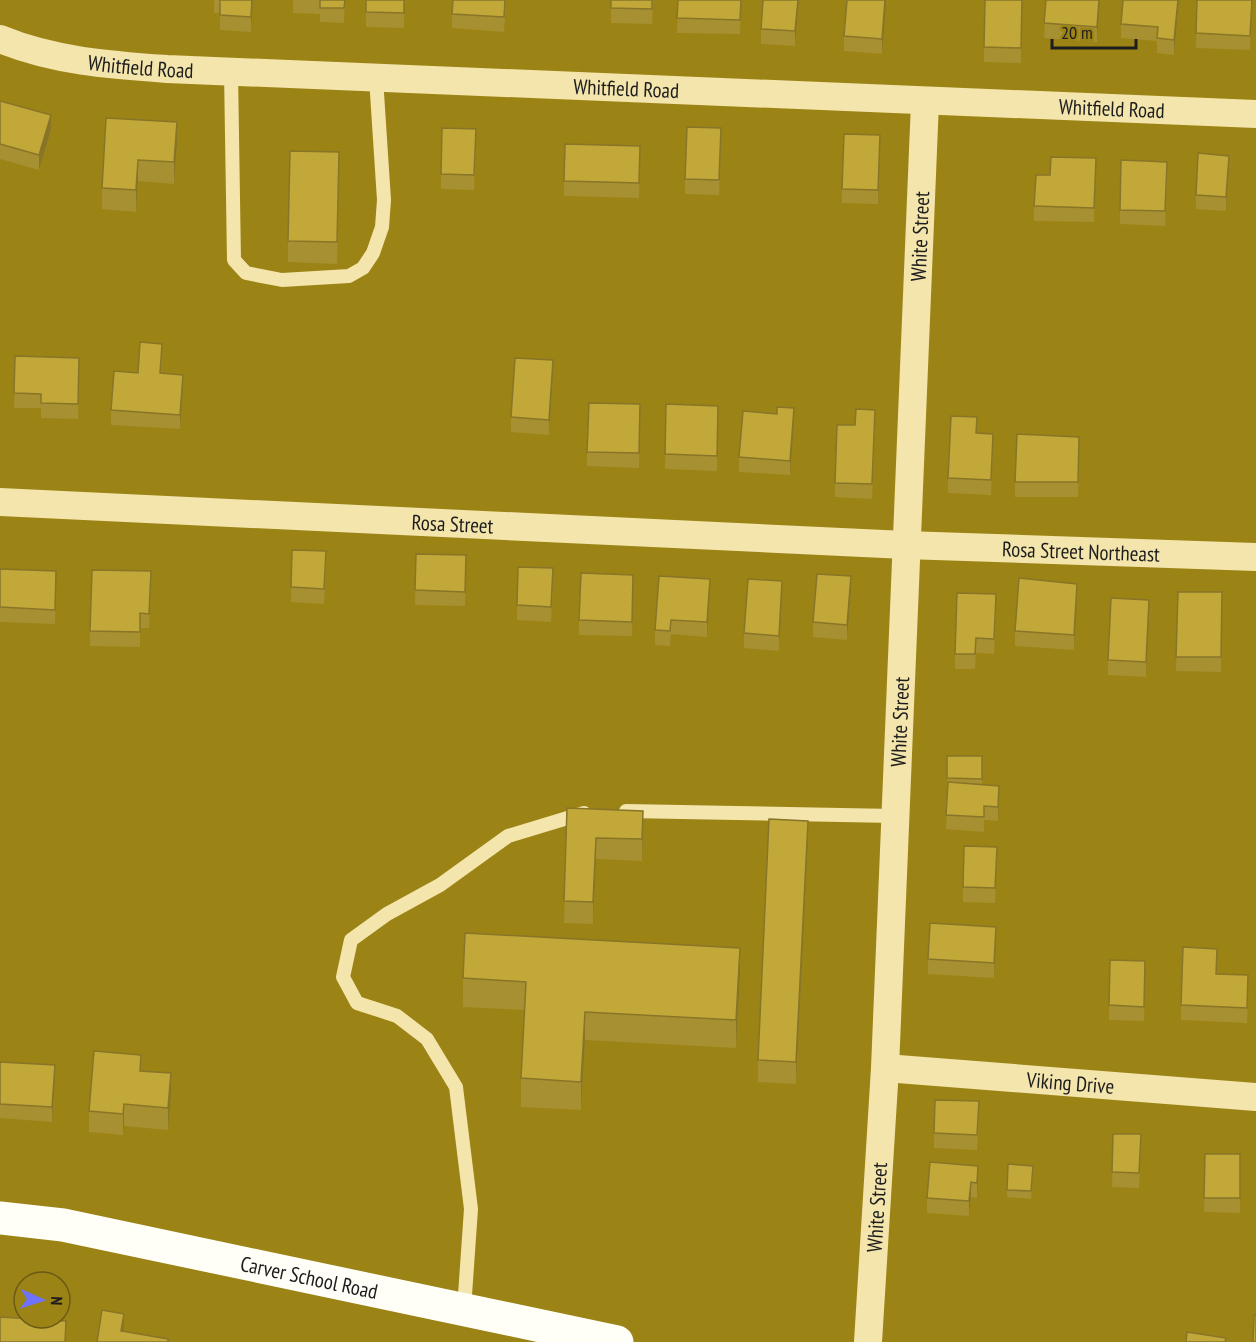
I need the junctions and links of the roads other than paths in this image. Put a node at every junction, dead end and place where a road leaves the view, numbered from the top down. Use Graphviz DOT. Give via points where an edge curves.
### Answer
graph roads {
  1 [pos="0,39"];
  2 [pos="231,72"];
  3 [pos="376,78"];
  4 [pos="925,102"];
  5 [pos="1256,114"];
  6 [pos="0,502"];
  7 [pos="905,545"];
  8 [pos="1256,557"];
  9 [pos="894,816"];
  10 [pos="885,1068"];
  11 [pos="1256,1097"];
  12 [pos="0,1218"];
  13 [pos="464,1309"];
  14 [pos="617,1342"];
  15 [pos="868,1342"];
  1 -- 2 [label="street, Whitfield Road" via="90,63"];
  2 -- 3 [label="street, Whitfield Road"];
  2 -- 3 [label="lane" via="234,260 246,273 282,280 349,276 363,268 374,253 382,227 384,200"];
  3 -- 4 [label="street, Whitfield Road"];
  4 -- 5 [label="street, Whitfield Road"];
  4 -- 7 [label="street, White Street"];
  6 -- 7 [label="street, Rosa Street"];
  7 -- 8 [label="street, Rosa Street Northeast"];
  7 -- 9 [label="street, White Street"];
  9 -- 10 [label="street, White Street"];
  9 -- 13 [label="lane" via="592,811 508,836 440,885 387,914 351,940 343,977 357,1003 397,1016 427,1039 456,1086 471,1209"];
  10 -- 11 [label="street, Viking Drive"];
  10 -- 15 [label="street, White Street"];
  12 -- 13 [label="main road, Carver School Road" via="63,1225"];
  13 -- 14 [label="main road, Carver School Road"];
}
